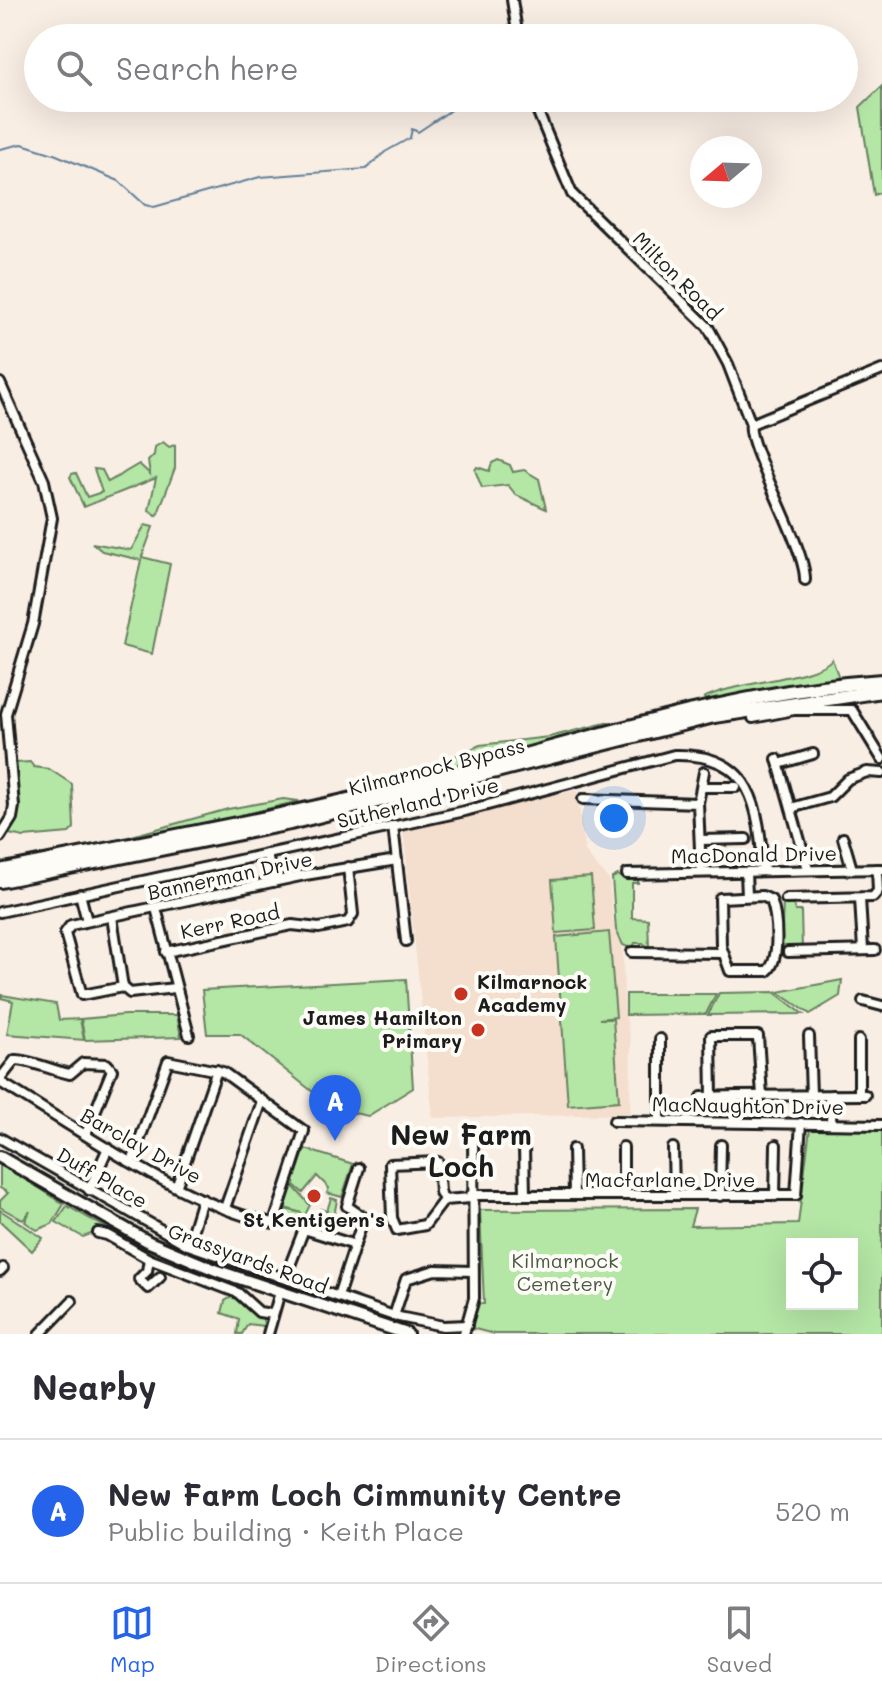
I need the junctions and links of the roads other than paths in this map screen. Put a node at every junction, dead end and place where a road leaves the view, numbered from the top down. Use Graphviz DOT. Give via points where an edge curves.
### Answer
graph roads {
  1 [pos="512,0"];
  2 [pos="516,24"];
  3 [pos="538,112"];
  4 [pos="882,370"];
  5 [pos="0,383"];
  6 [pos="751,424"];
  7 [pos="805,580"];
  8 [pos="882,681"];
  9 [pos="882,691"];
  10 [pos="753,718"];
  11 [pos="813,754"];
  12 [pos="882,759"];
  13 [pos="704,772"];
  14 [pos="882,773"];
  15 [pos="703,787"];
  16 [pos="736,787"];
  17 [pos="583,799"];
  18 [pos="698,803"];
  19 [pos="791,808"];
  20 [pos="393,826"];
  21 [pos="0,837"];
  22 [pos="843,838"];
  23 [pos="746,839"];
  24 [pos="700,840"];
  25 [pos="267,854"];
  26 [pos="397,860"];
  27 [pos="348,867"];
  28 [pos="808,869"];
  29 [pos="852,869"];
  30 [pos="879,869"];
  31 [pos="0,871"];
  32 [pos="763,871"];
  33 [pos="701,872"];
  34 [pos="746,872"];
  35 [pos="627,874"];
  36 [pos="273,882"];
  37 [pos="0,883"];
  38 [pos="80,894"];
  39 [pos="747,896"];
  40 [pos="860,898"];
  41 [pos="786,899"];
  42 [pos="798,899"];
  43 [pos="156,908"];
  44 [pos="799,909"];
  45 [pos="0,912"];
  46 [pos="112,917"];
  47 [pos="87,921"];
  48 [pos="406,941"];
  49 [pos="863,950"];
  50 [pos="875,950"];
  51 [pos="166,952"];
  52 [pos="632,952"];
  53 [pos="788,952"];
  54 [pos="722,953"];
  55 [pos="123,987"];
  56 [pos="175,988"];
  57 [pos="863,1001"];
  58 [pos="882,1006"];
  59 [pos="189,1035"];
  60 [pos="809,1036"];
  61 [pos="660,1039"];
  62 [pos="859,1040"];
  63 [pos="217,1070"];
  64 [pos="0,1080"];
  65 [pos="811,1095"];
  66 [pos="832,1095"];
  67 [pos="735,1096"];
  68 [pos="762,1096"];
  69 [pos="262,1101"];
  70 [pos="660,1120"];
  71 [pos="614,1121"];
  72 [pos="734,1122"];
  73 [pos="801,1123"];
  74 [pos="831,1124"];
  75 [pos="882,1125"];
  76 [pos="473,1130"];
  77 [pos="86,1134"];
  78 [pos="0,1138"];
  79 [pos="721,1145"];
  80 [pos="776,1145"];
  81 [pos="524,1146"];
  82 [pos="623,1147"];
  83 [pos="108,1148"];
  84 [pos="673,1148"];
  85 [pos="573,1149"];
  86 [pos="0,1157"];
  87 [pos="132,1161"];
  88 [pos="359,1168"];
  89 [pos="177,1185"];
  90 [pos="89,1190"];
  91 [pos="525,1195"];
  92 [pos="574,1195"];
  93 [pos="623,1195"];
  94 [pos="674,1195"];
  95 [pos="471,1196"];
  96 [pos="720,1196"];
  97 [pos="775,1196"];
  98 [pos="202,1199"];
  99 [pos="444,1200"];
  100 [pos="225,1208"];
  101 [pos="98,1233"];
  102 [pos="188,1245"];
  103 [pos="355,1245"];
  104 [pos="149,1259"];
  105 [pos="473,1271"];
  106 [pos="160,1277"];
  107 [pos="285,1278"];
  108 [pos="280,1292"];
  109 [pos="338,1296"];
  110 [pos="72,1301"];
  111 [pos="272,1314"];
  112 [pos="394,1316"];
  113 [pos="465,1330"];
  114 [pos="40,1334"];
  115 [pos="268,1334"];
  116 [pos="407,1334"];
  1 -- 2 [label="street"];
  3 -- 6 [label="street, Milton Road" via="572,194 708,327"];
  4 -- 6 [label="street"];
  5 -- 21 [label="street" via="44,481 52,518 35,615 7,703 14,799 12,818"];
  6 -- 7 [label="street, Milton Road" via="750,436"];
  8 -- 31 [label="highway, Kilmarnock Bypass" via="713,708 304,810"];
  9 -- 37 [label="highway, Kilmarnock Bypass" via="714,716 290,823"];
  10 -- 12 [label="street" via="794,710 852,710"];
  11 -- 19 [label="street" via="778,762"];
  13 -- 15 [label="street"];
  14 -- 19 [label="street" via="848,779 830,797"];
  15 -- 16 [label="street"];
  15 -- 18 [label="street"];
  17 -- 18 [label="street"];
  18 -- 24 [label="street"];
  19 -- 28 [label="street"];
  20 -- 25 [label="street, Sutherland Drive"];
  20 -- 26 [label="street"];
  20 -- 32 [label="street, Sutherland Drive" via="674,755 695,755 718,760 755,798"];
  22 -- 29 [label="street"];
  23 -- 24 [label="street"];
  24 -- 33 [label="street"];
  25 -- 36 [label="street"];
  25 -- 38 [label="street, Sutherland Drive"];
  26 -- 27 [label="street, Bannerman Drive"];
  26 -- 48 [label="street"];
  27 -- 36 [label="street, Bannerman Drive"];
  27 -- 51 [label="street, Kerr Road" via="353,914 348,922 319,928 292,925"];
  28 -- 29 [label="street, MacDonald Drive"];
  28 -- 32 [label="street, MacDonald Drive"];
  29 -- 30 [label="street, MacDonald Drive"];
  30 -- 40 [label="street" via="877,894"];
  32 -- 34 [label="street, MacDonald Drive"];
  33 -- 34 [label="street, MacDonald Drive"];
  33 -- 35 [label="street, MacDonald Drive"];
  34 -- 39 [label="street"];
  36 -- 43 [label="street, Bannerman Drive"];
  38 -- 45 [label="street, Sutherland Drive"];
  38 -- 47 [label="street"];
  39 -- 54 [label="street" via="720,898"];
  39 -- 54 [label="street" via="771,900 775,961 767,971 730,971"];
  40 -- 42 [label="street"];
  40 -- 49 [label="street"];
  41 -- 42 [label="street"];
  42 -- 44 [label="street"];
  43 -- 46 [label="street, Bannerman Drive"];
  43 -- 51 [label="street"];
  46 -- 47 [label="street, Bannerman Drive"];
  46 -- 55 [label="street"];
  47 -- 55 [label="street, Bannerman Drive" via="71,925 65,933 82,995"];
  49 -- 50 [label="street"];
  49 -- 53 [label="street" via="800,956"];
  51 -- 56 [label="street"];
  52 -- 54 [label="street"];
  55 -- 56 [label="street" via="130,993"];
  56 -- 59 [label="street"];
  57 -- 58 [label="street"];
  60 -- 65 [label="street"];
  61 -- 70 [label="street"];
  62 -- 66 [label="street" via="862,1095"];
  63 -- 69 [label="street"];
  63 -- 87 [label="street" via="166,1063"];
  63 -- 89 [label="street"];
  64 -- 77 [label="street, Barclay Drive"];
  64 -- 77 [label="street" via="15,1060 70,1074 83,1063 107,1064 112,1070"];
  65 -- 66 [label="street"];
  65 -- 68 [label="street"];
  66 -- 74 [label="street"];
  67 -- 68 [label="street"];
  67 -- 68 [label="street" via="707,1097 711,1036 758,1036"];
  67 -- 72 [label="street"];
  69 -- 100 [label="street"];
  69 -- 100 [label="street, Barclay Drive" via="304,1131 274,1223"];
  70 -- 71 [label="street, MacNaughton Drive"];
  70 -- 72 [label="street, MacNaughton Drive"];
  72 -- 73 [label="street, MacNaughton Drive"];
  73 -- 74 [label="street, MacNaughton Drive"];
  73 -- 97 [label="street, Macfarlane Drive" via="796,1195"];
  74 -- 75 [label="street, MacNaughton Drive"];
  76 -- 95 [label="street"];
  77 -- 83 [label="street, Barclay Drive"];
  78 -- 90 [label="street, Duff Place"];
  79 -- 96 [label="street"];
  80 -- 97 [label="street"];
  81 -- 91 [label="street"];
  82 -- 93 [label="street"];
  83 -- 87 [label="street, Barclay Drive"];
  83 -- 90 [label="street"];
  84 -- 94 [label="street"];
  85 -- 92 [label="street"];
  86 -- 108 [label="main road, Grassyards Road" via="149,1242"];
  87 -- 89 [label="street, Barclay Drive"];
  88 -- 103 [label="street" via="347,1206 363,1217"];
  89 -- 98 [label="street, Barclay Drive"];
  90 -- 102 [label="street, Duff Place"];
  91 -- 92 [label="street, Macfarlane Drive"];
  91 -- 95 [label="street, Macfarlane Drive"];
  92 -- 93 [label="street, Macfarlane Drive"];
  93 -- 94 [label="street, Macfarlane Drive"];
  94 -- 96 [label="street, Macfarlane Drive"];
  95 -- 99 [label="street, Macfarlane Drive"];
  95 -- 105 [label="street"];
  96 -- 97 [label="street, Macfarlane Drive"];
  98 -- 100 [label="street, Barclay Drive"];
  98 -- 102 [label="street"];
  99 -- 99 [label="street" via="425,1225 397,1230 390,1164 438,1162"];
  101 -- 104 [label="street"];
  102 -- 107 [label="street, Duff Place"];
  103 -- 107 [label="street" via="304,1229"];
  103 -- 109 [label="street"];
  104 -- 106 [label="street" via="139,1279 148,1288"];
  104 -- 111 [label="street" via="238,1293 259,1312"];
  105 -- 112 [label="street" via="435,1270 406,1279"];
  105 -- 113 [label="street" via="474,1298"];
  107 -- 109 [label="street, Duff Place"];
  108 -- 111 [label="street"];
  108 -- 116 [label="main road, Grassyards Road"];
  109 -- 112 [label="street, Duff Place"];
  110 -- 114 [label="street"];
  111 -- 115 [label="street"];
  112 -- 113 [label="street, Duff Place"];
}
